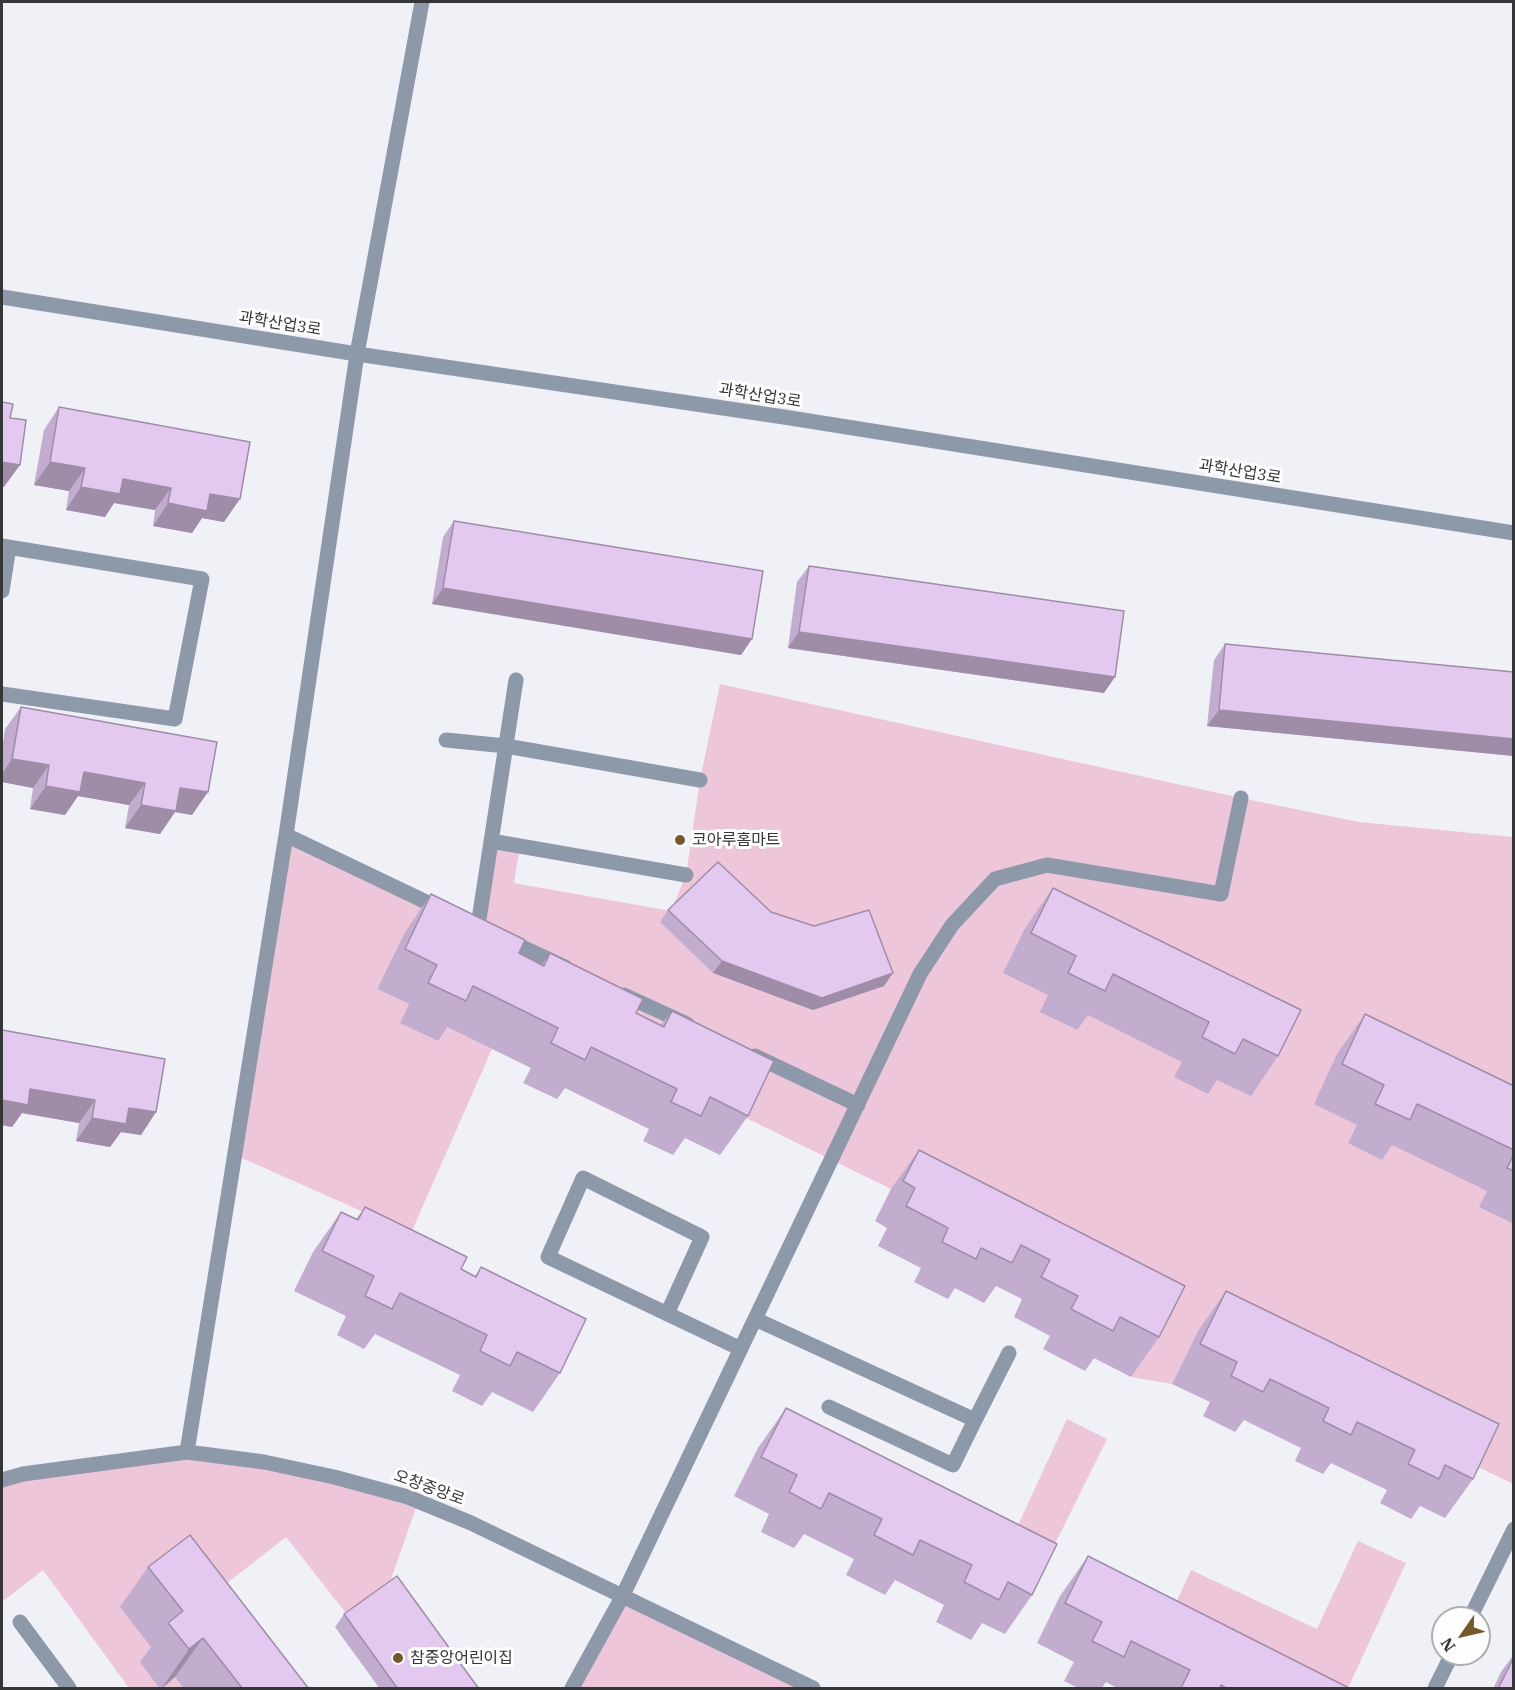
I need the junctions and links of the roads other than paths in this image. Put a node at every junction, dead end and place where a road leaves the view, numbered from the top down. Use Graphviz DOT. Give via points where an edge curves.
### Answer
graph roads {
  1 [pos="422,2"];
  2 [pos="2,297"];
  3 [pos="357,354"];
  4 [pos="1514,533"];
  5 [pos="5,547"];
  6 [pos="2,591"];
  7 [pos="516,680"];
  8 [pos="2,693"];
  9 [pos="446,740"];
  10 [pos="506,746"];
  11 [pos="700,780"];
  12 [pos="1241,798"];
  13 [pos="286,835"];
  14 [pos="492,841"];
  15 [pos="686,875"];
  16 [pos="468,921"];
  17 [pos="576,972"];
  18 [pos="609,988"];
  19 [pos="695,1028"];
  20 [pos="738,1049"];
  21 [pos="858,1105"];
  22 [pos="667,1314"];
  23 [pos="755,1319"];
  24 [pos="741,1349"];
  25 [pos="1009,1353"];
  26 [pos="829,1407"];
  27 [pos="975,1420"];
  28 [pos="187,1452"];
  29 [pos="2,1480"];
  30 [pos="1514,1529"];
  31 [pos="622,1597"];
  32 [pos="1476,1606"];
  33 [pos="20,1622"];
  34 [pos="1446,1666"];
  35 [pos="69,1689"];
  36 [pos="572,1689"];
  37 [pos="813,1689"];
  38 [pos="1435,1689"];
  1 -- 3 [label="street"];
  2 -- 3 [label="street, 과학산업3로"];
  3 -- 4 [label="street, 과학산업3로" via="784,417"];
  3 -- 13 [label="street"];
  5 -- 6 [label="street"];
  5 -- 8 [label="street" via="202,579 175,719"];
  7 -- 10 [label="street"];
  9 -- 10 [label="street"];
  10 -- 11 [label="street"];
  10 -- 14 [label="street"];
  12 -- 21 [label="street" via="1221,894 1047,866 995,879 952,925 920,974"];
  13 -- 16 [label="street"];
  13 -- 28 [label="street"];
  14 -- 15 [label="street"];
  14 -- 16 [label="street"];
  16 -- 17 [label="street"];
  18 -- 19 [label="street"];
  20 -- 21 [label="street"];
  21 -- 23 [label="street"];
  22 -- 22 [label="street" via="702,1237 583,1178 548,1257"];
  22 -- 24 [label="street"];
  23 -- 24 [label="street"];
  23 -- 27 [label="street"];
  24 -- 31 [label="street"];
  25 -- 27 [label="street"];
  26 -- 27 [label="street" via="953,1466"];
  28 -- 29 [label="street, 오창중앙로" via="45,1470"];
  28 -- 31 [label="street, 오창중앙로" via="264,1462 408,1497 471,1523"];
  30 -- 32 [label="street"];
  31 -- 36 [label="street"];
  31 -- 37 [label="street, 오창중앙로"];
  33 -- 35 [label="street"];
  34 -- 38 [label="street"];
}
